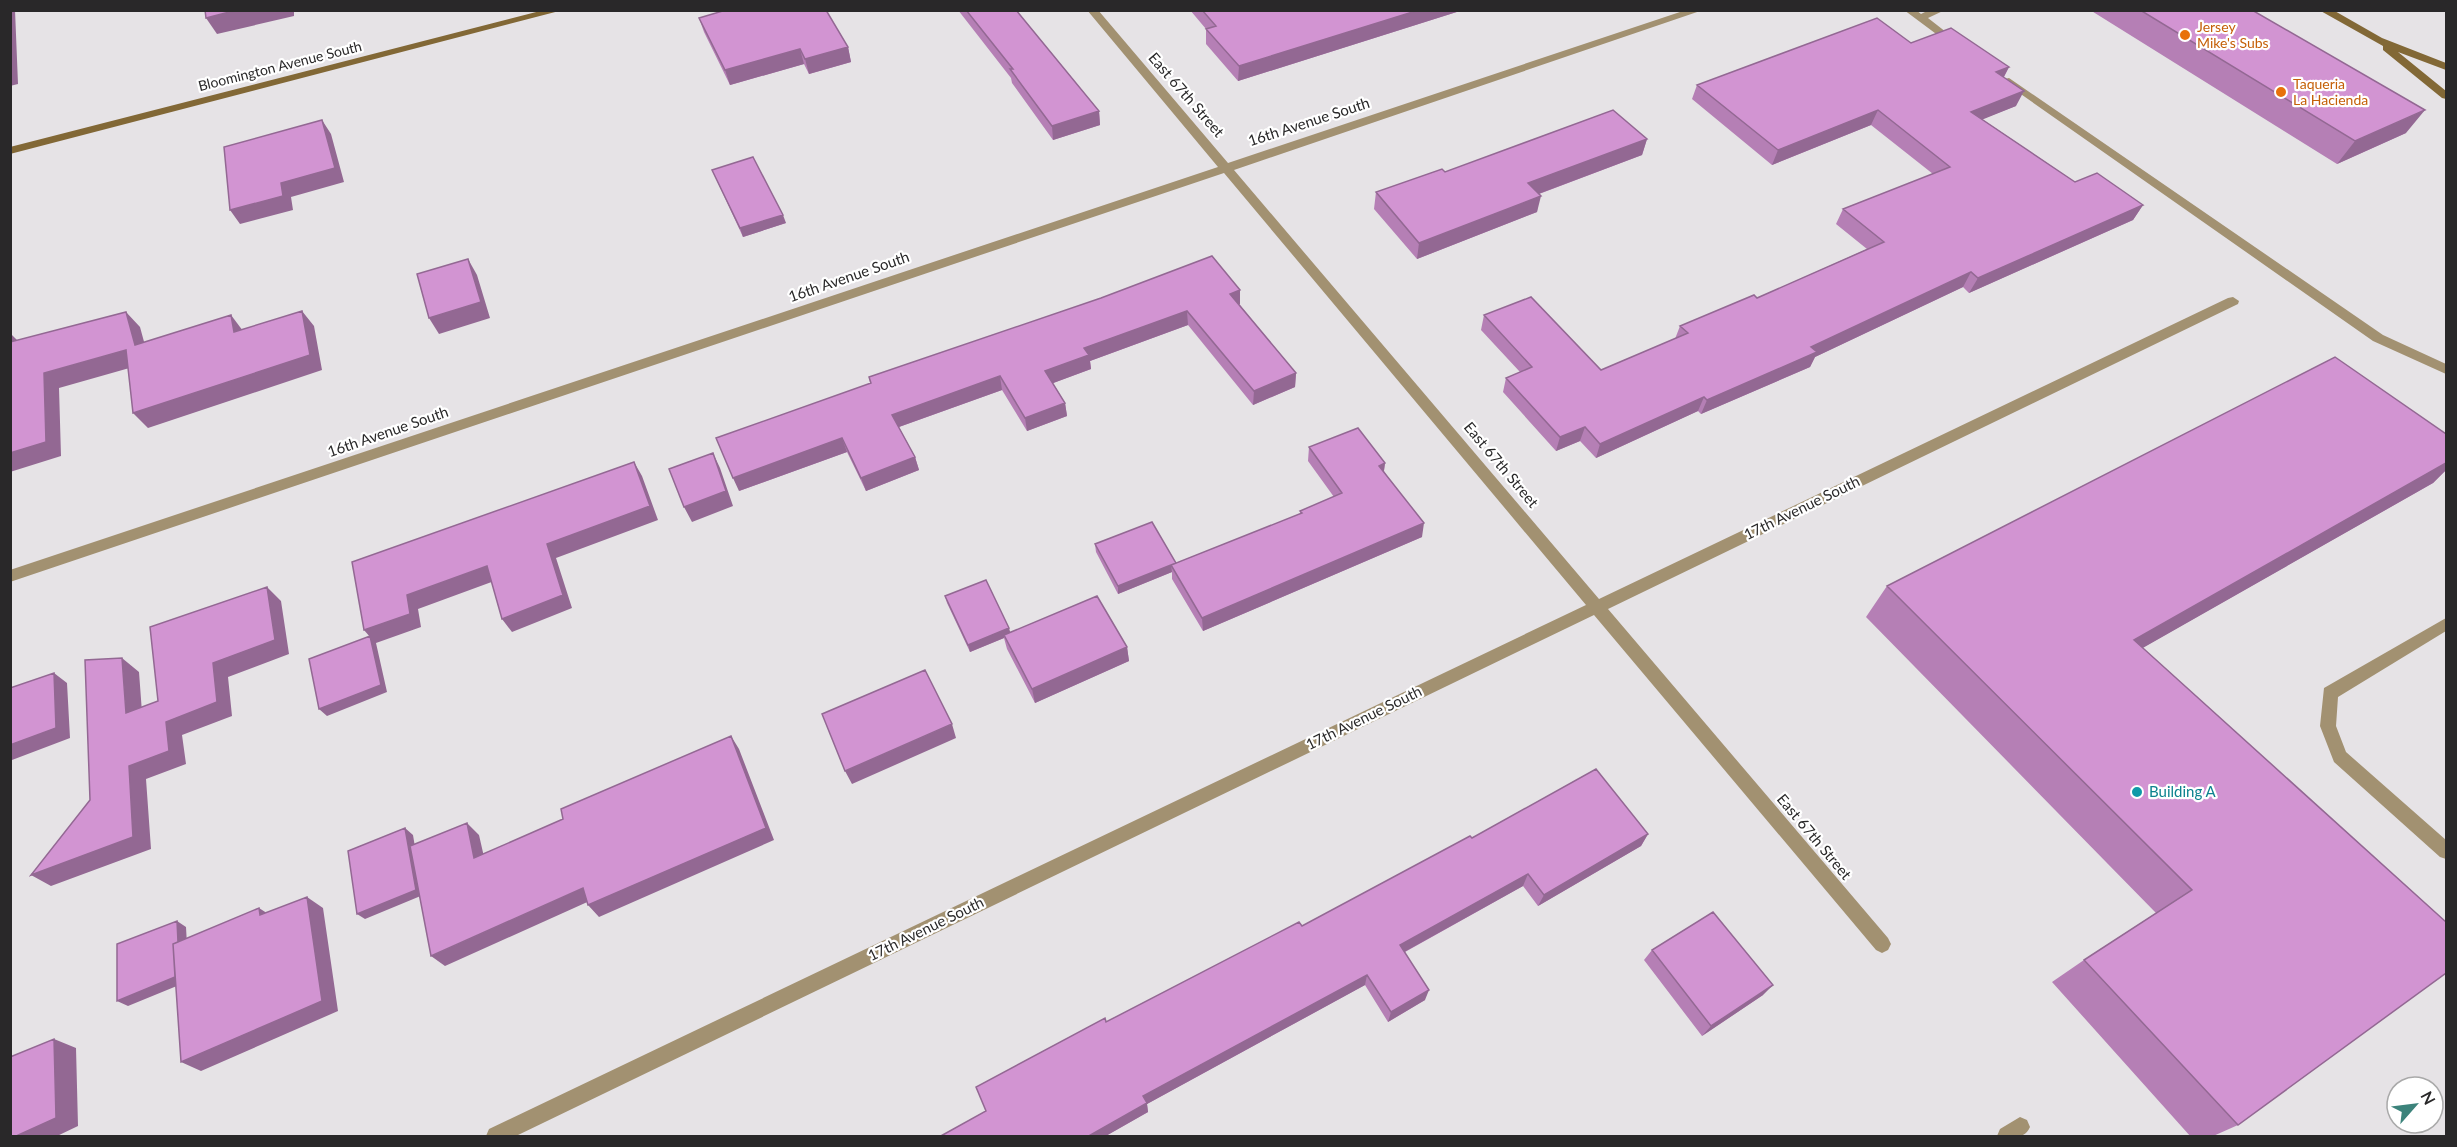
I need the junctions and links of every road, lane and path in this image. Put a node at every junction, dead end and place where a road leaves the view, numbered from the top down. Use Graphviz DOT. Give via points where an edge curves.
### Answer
graph roads {
  1 [pos="558,10"];
  2 [pos="1092,10"];
  3 [pos="1698,10"];
  4 [pos="1940,10"];
  5 [pos="2324,10"];
  6 [pos="1914,14"];
  7 [pos="2378,40"];
  8 [pos="1964,50"];
  9 [pos="2446,66"];
  10 [pos="2003,77"];
  11 [pos="2446,96"];
  12 [pos="10,151"];
  13 [pos="1227,167"];
  14 [pos="2233,301"];
  15 [pos="2446,369"];
  16 [pos="10,576"];
  17 [pos="1598,605"];
  18 [pos="2446,624"];
  19 [pos="2446,851"];
  20 [pos="1881,944"];
  21 [pos="496,1137"];
  1 -- 12 [label="street, Bloomington Avenue South"];
  2 -- 13 [label="street, East 67th Street"];
  3 -- 13 [label="street, 16th Avenue South"];
  4 -- 6 [label="street"];
  5 -- 7 [label="street"];
  6 -- 8 [label="street"];
  7 -- 9 [label="street"];
  7 -- 11 [label="street"];
  10 -- 15 [label="street" via="2378,338"];
  13 -- 16 [label="street, 16th Avenue South"];
  13 -- 17 [label="street, East 67th Street"];
  14 -- 17 [label="street, 17th Avenue South"];
  17 -- 20 [label="street, East 67th Street"];
  17 -- 21 [label="street, 17th Avenue South"];
  18 -- 19 [label="street" via="2330,693 2328,726 2340,757"];
}
